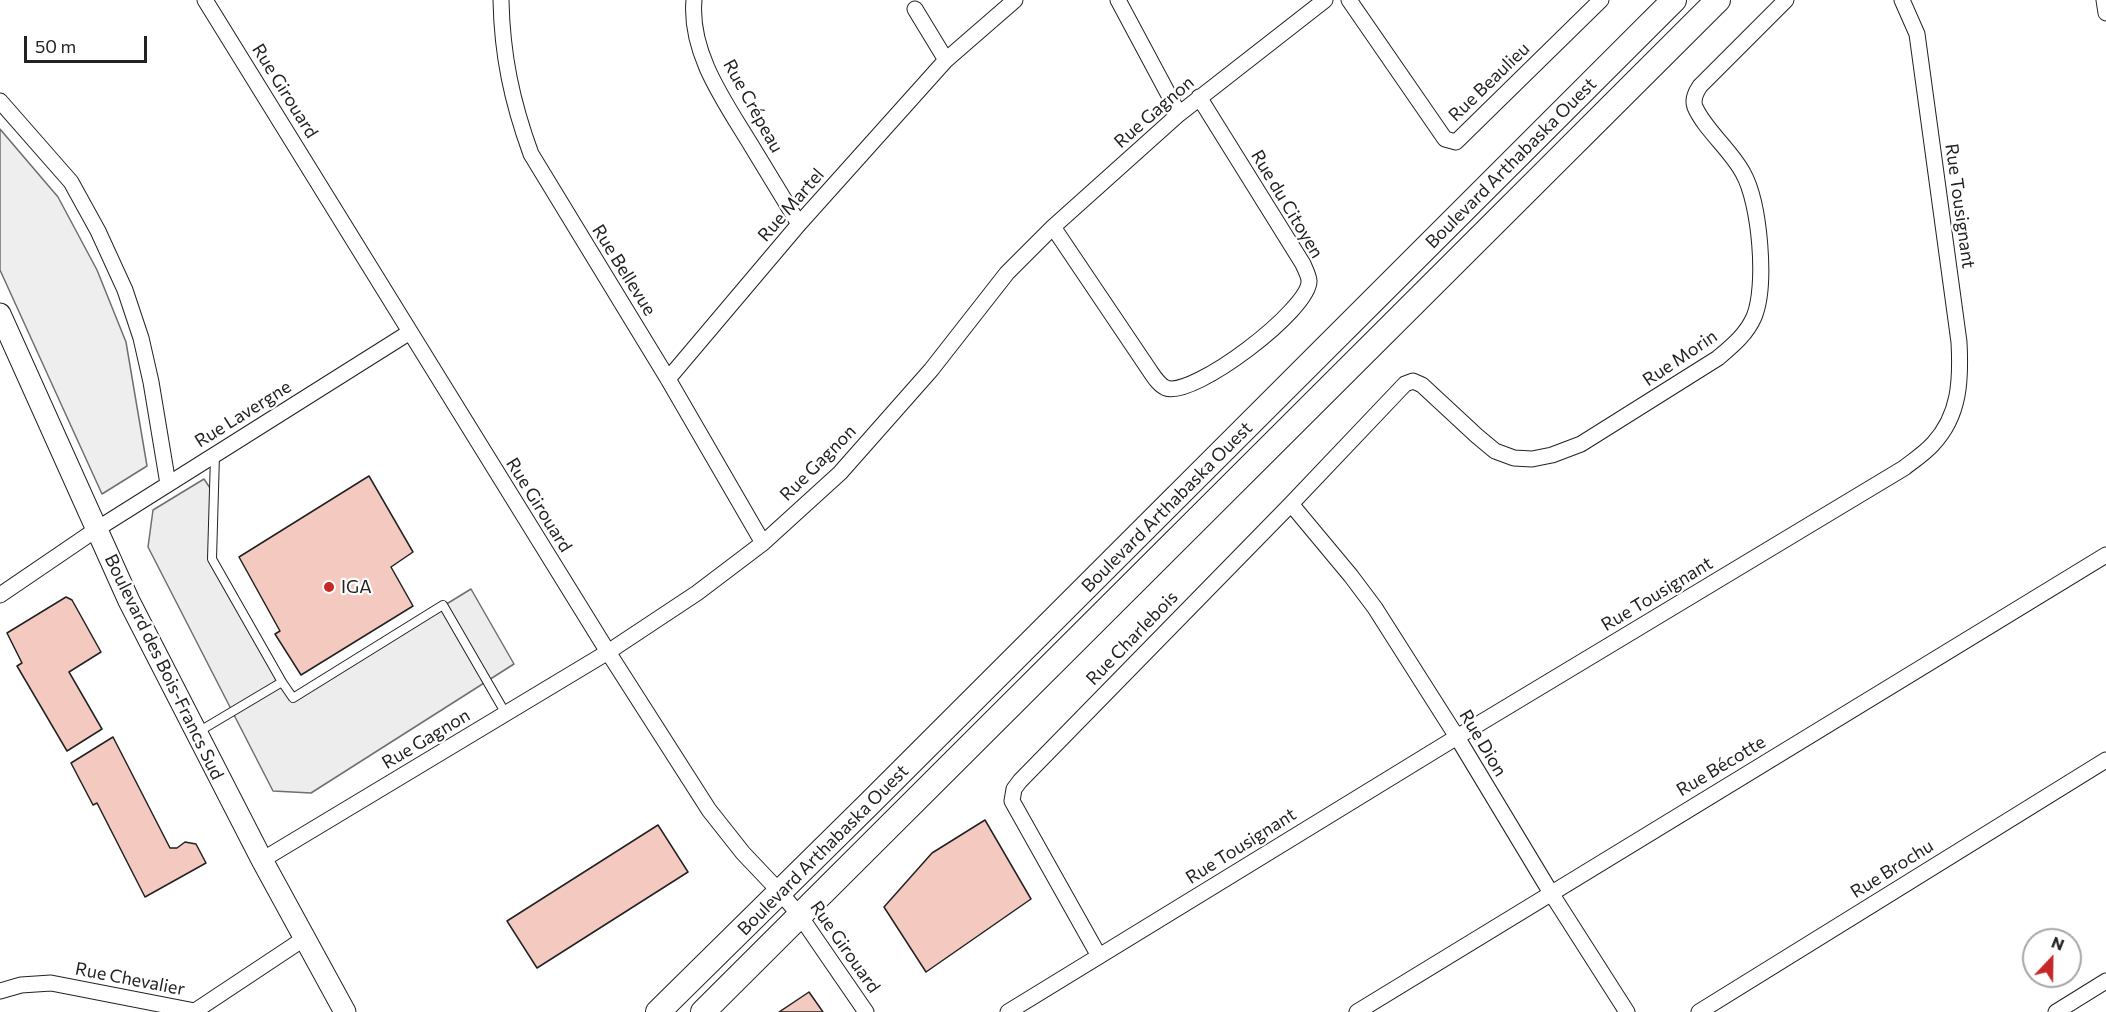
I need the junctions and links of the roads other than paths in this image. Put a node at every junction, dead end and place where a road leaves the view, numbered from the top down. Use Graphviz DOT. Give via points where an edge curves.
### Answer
graph roads {
  1 [pos="205,0"];
  2 [pos="501,0"];
  3 [pos="694,0"];
  4 [pos="1015,0"];
  5 [pos="1118,0"];
  6 [pos="1325,0"];
  7 [pos="1349,0"];
  8 [pos="1600,0"];
  9 [pos="1674,0"];
  10 [pos="1718,0"];
  11 [pos="1786,0"];
  12 [pos="1902,0"];
  13 [pos="2104,0"];
  14 [pos="915,9"];
  15 [pos="2106,13"];
  16 [pos="946,60"];
  17 [pos="1199,97"];
  18 [pos="0,101"];
  19 [pos="1179,114"];
  20 [pos="799,224"];
  21 [pos="1053,227"];
  22 [pos="0,314"];
  23 [pos="410,332"];
  24 [pos="668,379"];
  25 [pos="1413,381"];
  26 [pos="215,455"];
  27 [pos="168,484"];
  28 [pos="1291,504"];
  29 [pos="97,529"];
  30 [pos="763,543"];
  31 [pos="2106,555"];
  32 [pos="0,595"];
  33 [pos="608,652"];
  34 [pos="282,682"];
  35 [pos="506,714"];
  36 [pos="195,733"];
  37 [pos="1457,737"];
  38 [pos="2106,759"];
  39 [pos="262,861"];
  40 [pos="780,891"];
  41 [pos="1551,893"];
  42 [pos="800,916"];
  43 [pos="305,938"];
  44 [pos="1099,956"];
  45 [pos="2106,981"];
  46 [pos="0,991"];
  47 [pos="194,1011"];
  48 [pos="345,1012"];
  49 [pos="658,1012"];
  50 [pos="704,1012"];
  51 [pos="866,1012"];
  52 [pos="1008,1012"];
  53 [pos="1357,1012"];
  54 [pos="1627,1012"];
  55 [pos="1699,1012"];
  56 [pos="2056,1012"];
  1 -- 23 [label="street, Rue Girouard"];
  2 -- 24 [label="street, Rue Bellevue" via="508,79 531,154"];
  3 -- 20 [label="street, Rue Crépeau" via="700,48 716,89"];
  4 -- 16 [label="street, Rue Martel"];
  5 -- 19 [label="street"];
  6 -- 17 [label="street, Rue Gagnon"];
  7 -- 8 [label="street, Rue Beaulieu" via="1445,139 1456,142"];
  9 -- 40 [label="main road, Boulevard Arthabaska Ouest"];
  10 -- 42 [label="main road, Boulevard Arthabaska Ouest"];
  11 -- 25 [label="street, Rue Morin" via="1695,94 1694,104 1702,118 1743,172 1756,212 1760,298 1750,325 1734,345 1581,444 1532,459 1495,451"];
  12 -- 37 [label="street, Rue Tousignant" via="1917,34 1959,342 1958,398 1949,424 1932,446 1904,468"];
  13 -- 15 [label="street"];
  14 -- 16 [label="street"];
  16 -- 20 [label="street, Rue Martel"];
  17 -- 19 [label="street, Rue Gagnon"];
  17 -- 21 [label="street, Rue du Citoyen" via="1303,264 1309,282 1303,298 1250,349 1195,383 1167,388 1150,371"];
  18 -- 27 [label="street" via="71,182 125,290 151,382"];
  19 -- 21 [label="street, Rue Gagnon"];
  20 -- 24 [label="street, Rue Martel"];
  21 -- 30 [label="street, Rue Gagnon" via="1007,273 930,370 840,473"];
  22 -- 29 [label="street, Boulevard des Bois-Francs Sud"];
  23 -- 26 [label="street, Rue Lavergne"];
  23 -- 33 [label="street, Rue Girouard"];
  24 -- 30 [label="street, Rue Bellevue"];
  25 -- 28 [label="street, Rue Charlebois" via="1405,384"];
  26 -- 27 [label="street, Rue Lavergne"];
  26 -- 34 [label="lane" via="212,559"];
  27 -- 29 [label="street, Rue Lavergne"];
  28 -- 37 [label="street, Rue Dion" via="1375,608"];
  28 -- 44 [label="street, Rue Charlebois" via="1014,789 1012,801 1016,811"];
  29 -- 32 [label="street, Rue Lavergne"];
  29 -- 36 [label="street, Boulevard des Bois-Francs Sud"];
  30 -- 33 [label="street, Rue Gagnon" via="698,593"];
  31 -- 41 [label="street, Rue Bécotte"];
  33 -- 35 [label="street, Rue Gagnon"];
  33 -- 40 [label="street, Rue Girouard" via="709,810"];
  34 -- 35 [label="lane" via="293,698 443,605"];
  34 -- 36 [label="lane"];
  35 -- 39 [label="street, Rue Gagnon"];
  36 -- 39 [label="street, Boulevard des Bois-Francs Sud"];
  37 -- 41 [label="street, Rue Dion"];
  37 -- 44 [label="street, Rue Tousignant"];
  38 -- 55 [label="street, Rue Brochu"];
  39 -- 43 [label="street, Boulevard des Bois-Francs Sud"];
  40 -- 42 [label="street, Rue Girouard"];
  40 -- 49 [label="main road, Boulevard Arthabaska Ouest"];
  41 -- 53 [label="street, Rue Bécotte"];
  41 -- 54 [label="street, Rue Dion"];
  42 -- 50 [label="main road, Boulevard Arthabaska Ouest"];
  42 -- 51 [label="street, Rue Girouard"];
  43 -- 47 [label="street, Rue Chevalier"];
  43 -- 48 [label="street, Boulevard des Bois-Francs Sud"];
  44 -- 52 [label="street, Rue Tousignant"];
  45 -- 56 [label="street"];
  46 -- 47 [label="street, Rue Chevalier" via="51,983"];
}
